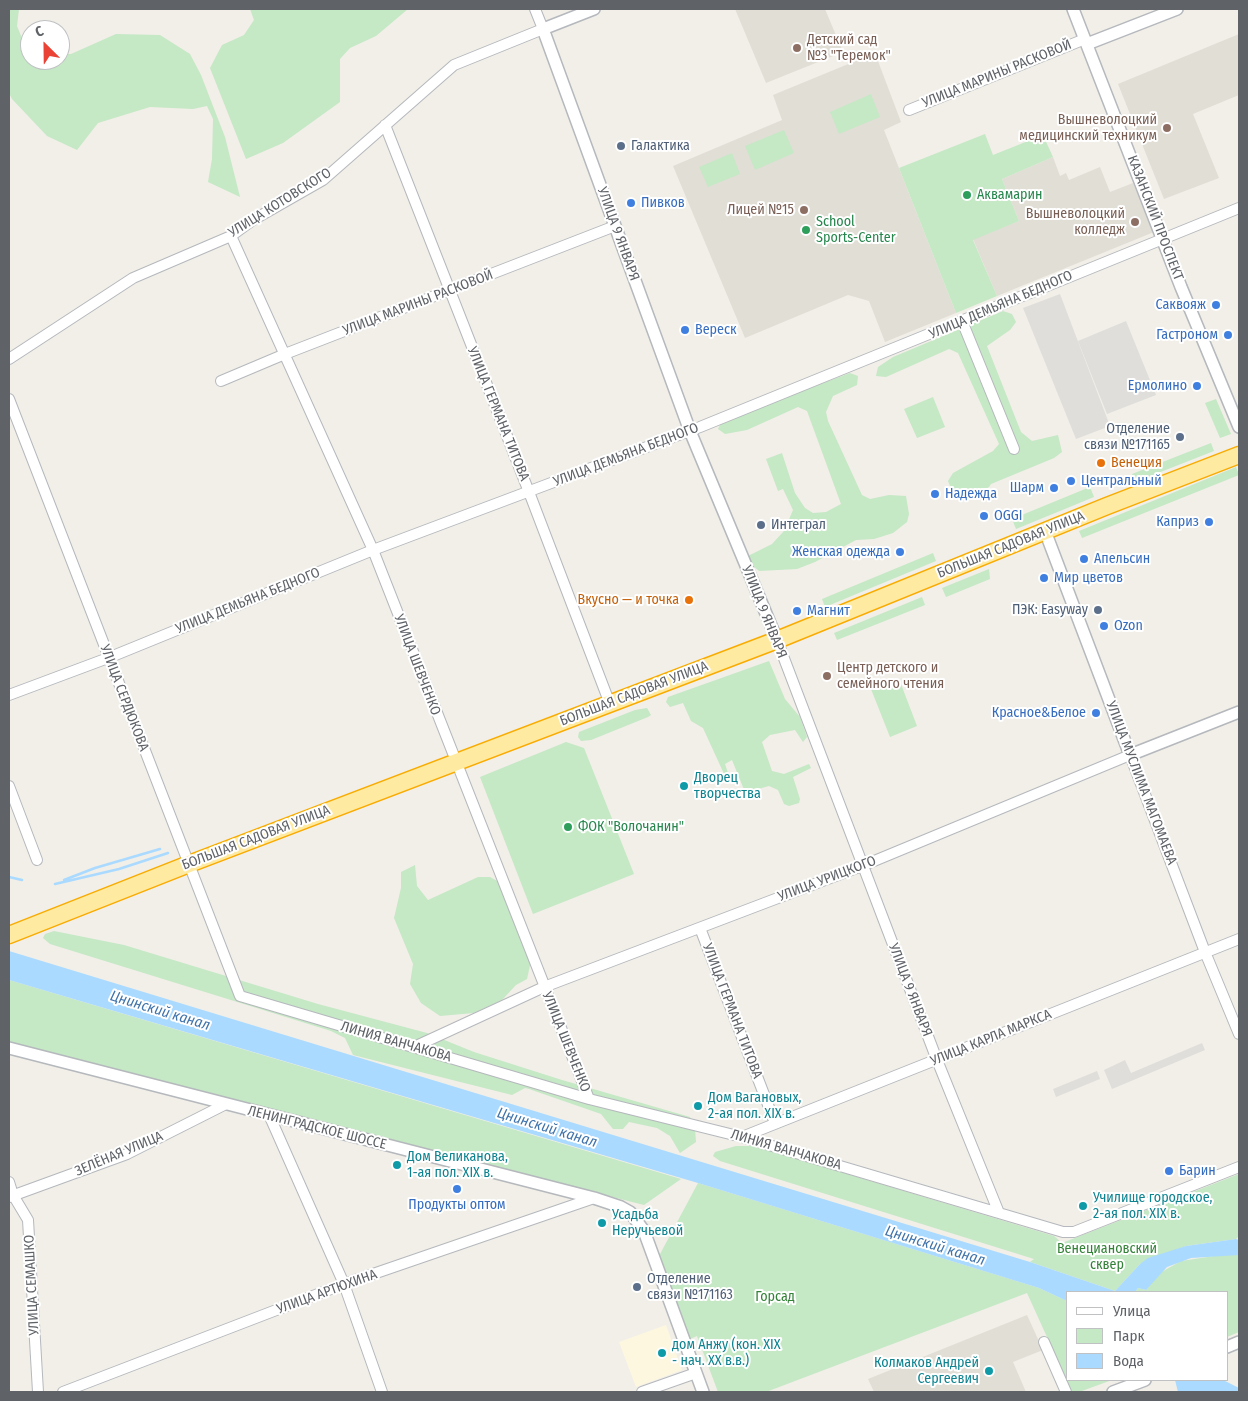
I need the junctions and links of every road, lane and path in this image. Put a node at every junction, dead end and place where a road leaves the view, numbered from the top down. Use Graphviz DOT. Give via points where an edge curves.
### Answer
graph roads {
  1 [pos="535,9"];
  2 [pos="594,9"];
  3 [pos="1073,9"];
  4 [pos="1176,9"];
  5 [pos="543,29"];
  6 [pos="1086,42"];
  7 [pos="909,110"];
  8 [pos="385,125"];
  9 [pos="1239,208"];
  10 [pos="615,226"];
  11 [pos="231,236"];
  12 [pos="1162,238"];
  13 [pos="450,291"];
  14 [pos="962,321"];
  15 [pos="284,354"];
  16 [pos="9,359"];
  17 [pos="221,381"];
  18 [pos="9,399"];
  19 [pos="1239,427"];
  20 [pos="690,431"];
  21 [pos="1014,448"];
  22 [pos="1239,456"];
  23 [pos="529,492"];
  24 [pos="1045,531"];
  25 [pos="373,550"];
  26 [pos="777,640"];
  27 [pos="108,658"];
  28 [pos="9,695"];
  29 [pos="610,704"];
  30 [pos="1239,712"];
  31 [pos="1130,755"];
  32 [pos="457,762"];
  33 [pos="9,786"];
  34 [pos="37,860"];
  35 [pos="189,864"];
  36 [pos="862,866"];
  37 [pos="700,928"];
  38 [pos="9,935"];
  39 [pos="1239,938"];
  40 [pos="1205,952"];
  41 [pos="544,987"];
  42 [pos="240,996"];
  43 [pos="1239,1034"];
  44 [pos="414,1047"];
  45 [pos="9,1048"];
  46 [pos="937,1060"];
  47 [pos="589,1100"];
  48 [pos="226,1104"];
  49 [pos="270,1117"];
  50 [pos="775,1123"];
  51 [pos="742,1137"];
  52 [pos="1239,1167"];
  53 [pos="9,1182"];
  54 [pos="11,1196"];
  55 [pos="594,1198"];
  56 [pos="999,1213"];
  57 [pos="344,1284"];
  58 [pos="1044,1342"];
  59 [pos="696,1373"];
  60 [pos="1141,1381"];
  61 [pos="38,1392"];
  62 [pos="63,1392"];
  63 [pos="382,1392"];
  64 [pos="642,1392"];
  65 [pos="703,1392"];
  66 [pos="1066,1392"];
  67 [pos="1113,1392"];
  1 -- 5 [label="street, УЛИЦА 9 ЯНВАРЯ"];
  2 -- 5 [label="street, УЛИЦА КОТОВСКОГО"];
  3 -- 6 [label="street, КАЗАНСКИЙ ПРОСПЕКТ"];
  4 -- 6 [label="street, УЛИЦА МАРИНЫ РАСКОВОЙ"];
  5 -- 8 [label="street, УЛИЦА КОТОВСКОГО" via="454,65"];
  5 -- 10 [label="street, УЛИЦА 9 ЯНВАРЯ"];
  6 -- 7 [label="street, УЛИЦА МАРИНЫ РАСКОВОЙ"];
  6 -- 12 [label="street, КАЗАНСКИЙ ПРОСПЕКТ"];
  8 -- 11 [label="street, УЛИЦА КОТОВСКОГО" via="323,180"];
  8 -- 13 [label="street, УЛИЦА ГЕРМАНА ТИТОВА"];
  9 -- 12 [label="street, УЛИЦА ДЕМЬЯНА БЕДНОГО"];
  10 -- 13 [label="street, УЛИЦА МАРИНЫ РАСКОВОЙ"];
  10 -- 20 [label="street, УЛИЦА 9 ЯНВАРЯ"];
  11 -- 15 [label="street, УЛИЦА ШЕВЧЕНКО"];
  11 -- 16 [label="street, УЛИЦА КОТОВСКОГО" via="133,278"];
  12 -- 14 [label="street, УЛИЦА ДЕМЬЯНА БЕДНОГО"];
  12 -- 19 [label="street, КАЗАНСКИЙ ПРОСПЕКТ"];
  13 -- 15 [label="street, УЛИЦА МАРИНЫ РАСКОВОЙ"];
  13 -- 23 [label="street, УЛИЦА ГЕРМАНА ТИТОВА"];
  14 -- 20 [label="street, УЛИЦА ДЕМЬЯНА БЕДНОГО"];
  14 -- 21 [label="street"];
  15 -- 17 [label="street, УЛИЦА МАРИНЫ РАСКОВОЙ"];
  15 -- 25 [label="street, УЛИЦА ШЕВЧЕНКО"];
  18 -- 27 [label="street, УЛИЦА СЕРДЮКОВА"];
  20 -- 23 [label="street, УЛИЦА ДЕМЬЯНА БЕДНОГО"];
  20 -- 26 [label="street, УЛИЦА 9 ЯНВАРЯ"];
  22 -- 24 [label="highway, БОЛЬШАЯ САДОВАЯ УЛИЦА"];
  23 -- 25 [label="street, УЛИЦА ДЕМЬЯНА БЕДНОГО"];
  23 -- 29 [label="street, УЛИЦА ГЕРМАНА ТИТОВА"];
  24 -- 26 [label="highway, БОЛЬШАЯ САДОВАЯ УЛИЦА"];
  24 -- 31 [label="street, УЛИЦА МУСЛИМА МАГОМАЕВА"];
  25 -- 27 [label="street, УЛИЦА ДЕМЬЯНА БЕДНОГО"];
  25 -- 32 [label="street, УЛИЦА ШЕВЧЕНКО"];
  26 -- 29 [label="highway, БОЛЬШАЯ САДОВАЯ УЛИЦА"];
  26 -- 36 [label="street, УЛИЦА 9 ЯНВАРЯ"];
  27 -- 28 [label="street, УЛИЦА ДЕМЬЯНА БЕДНОГО"];
  27 -- 35 [label="street, УЛИЦА СЕРДЮКОВА"];
  29 -- 32 [label="highway, БОЛЬШАЯ САДОВАЯ УЛИЦА"];
  30 -- 31 [label="street, УЛИЦА УРИЦКОГО"];
  31 -- 36 [label="street, УЛИЦА УРИЦКОГО"];
  31 -- 40 [label="street, УЛИЦА МУСЛИМА МАГОМАЕВА"];
  32 -- 35 [label="highway, БОЛЬШАЯ САДОВАЯ УЛИЦА"];
  32 -- 41 [label="street, УЛИЦА ШЕВЧЕНКО"];
  33 -- 34 [label="street"];
  35 -- 38 [label="highway, БОЛЬШАЯ САДОВАЯ УЛИЦА"];
  35 -- 42 [label="street, УЛИЦА СЕРДЮКОВА"];
  36 -- 37 [label="street, УЛИЦА УРИЦКОГО"];
  36 -- 46 [label="street, УЛИЦА 9 ЯНВАРЯ"];
  37 -- 41 [label="street, УЛИЦА УРИЦКОГО"];
  37 -- 50 [label="street, УЛИЦА ГЕРМАНА ТИТОВА"];
  39 -- 40 [label="street, УЛИЦА КАРЛА МАРКСА"];
  40 -- 43 [label="street, УЛИЦА МУСЛИМА МАГОМАЕВА"];
  40 -- 46 [label="street, УЛИЦА КАРЛА МАРКСА"];
  41 -- 44 [label="street, УЛИЦА УРИЦКОГО"];
  41 -- 47 [label="street, УЛИЦА ШЕВЧЕНКО"];
  42 -- 44 [label="street, ЛИНИЯ ВАНЧАКОВА"];
  44 -- 47 [label="street, ЛИНИЯ ВАНЧАКОВА"];
  45 -- 48 [label="street, ЛЕНИНГРАДСКОЕ ШОССЕ"];
  46 -- 50 [label="street, УЛИЦА КАРЛА МАРКСА"];
  46 -- 56 [label="street, УЛИЦА 9 ЯНВАРЯ"];
  47 -- 51 [label="street, ЛИНИЯ ВАНЧАКОВА"];
  48 -- 49 [label="street, ЛЕНИНГРАДСКОЕ ШОССЕ"];
  48 -- 54 [label="street, ЗЕЛЁНАЯ УЛИЦА" via="127,1154"];
  49 -- 55 [label="street, ЛЕНИНГРАДСКОЕ ШОССЕ"];
  49 -- 57 [label="street"];
  50 -- 51 [label="street, УЛИЦА КАРЛА МАРКСА"];
  51 -- 56 [label="street, ЛИНИЯ ВАНЧАКОВА"];
  52 -- 56 [label="street, ЛИНИЯ ВАНЧАКОВА" via="1074,1232 1063,1232"];
  53 -- 54 [label="street, УЛИЦА СЕМАШКО"];
  54 -- 61 [label="street, УЛИЦА СЕМАШКО" via="28,1220"];
  55 -- 57 [label="street, УЛИЦА АРТЮХИНА"];
  55 -- 59 [label="street, ЛЕНИНГРАДСКОЕ ШОССЕ" via="630,1212 644,1231"];
  57 -- 62 [label="street, УЛИЦА АРТЮХИНА"];
  57 -- 63 [label="street"];
  58 -- 66 [label="street"];
  59 -- 64 [label="street"];
  59 -- 65 [label="street, ЛЕНИНГРАДСКОЕ ШОССЕ"];
  60 -- 67 [label="street"];
}
